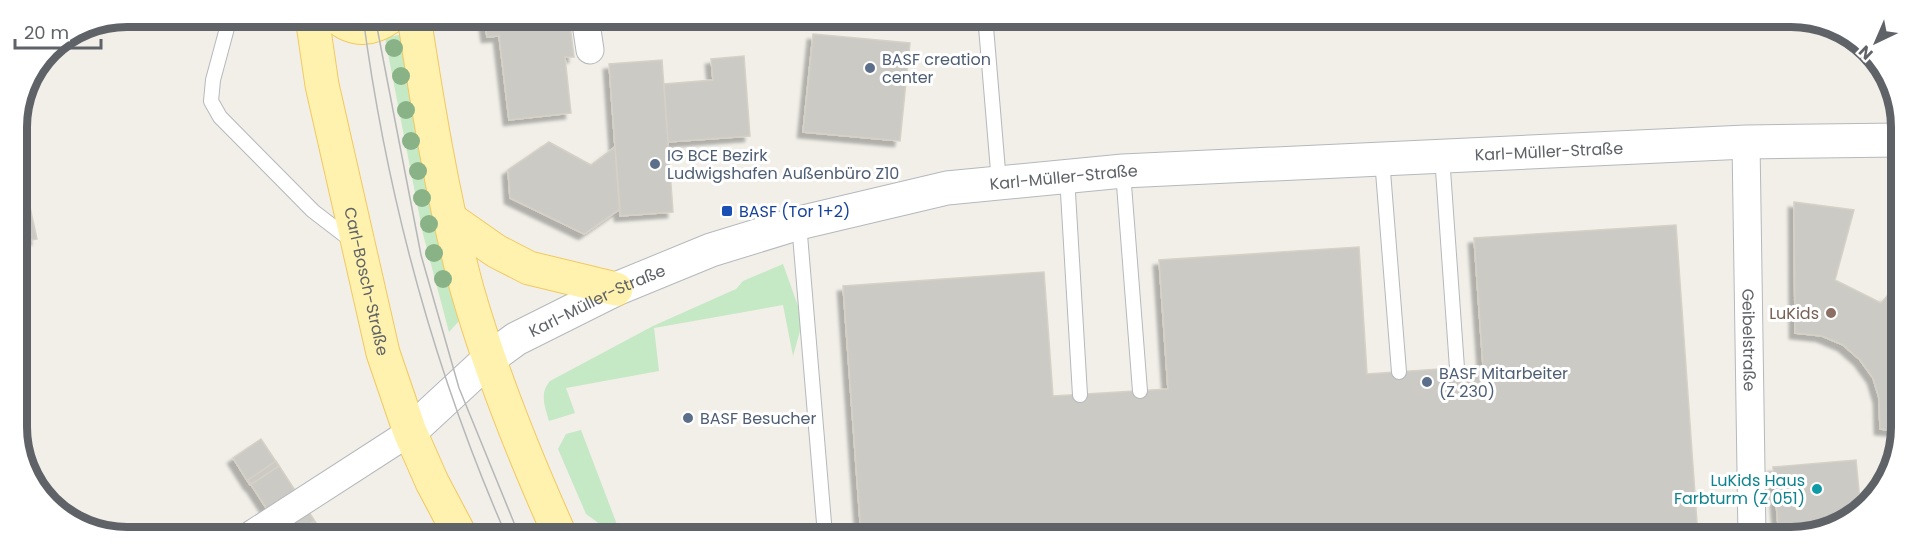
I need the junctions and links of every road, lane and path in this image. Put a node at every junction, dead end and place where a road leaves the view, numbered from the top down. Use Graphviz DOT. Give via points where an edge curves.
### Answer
graph roads {
  1 [pos="227,27"];
  2 [pos="313,27"];
  3 [pos="416,27"];
  4 [pos="586,27"];
  5 [pos="986,27"];
  6 [pos="590,50"];
  7 [pos="1891,140"];
  8 [pos="1746,141"];
  9 [pos="1442,156"];
  10 [pos="1382,159"];
  11 [pos="1123,171"];
  12 [pos="1066,176"];
  13 [pos="999,183"];
  14 [pos="449,218"];
  15 [pos="799,223"];
  16 [pos="360,247"];
  17 [pos="616,289"];
  18 [pos="490,358"];
  19 [pos="1457,368"];
  20 [pos="1399,372"];
  21 [pos="1140,391"];
  22 [pos="1080,395"];
  23 [pos="410,432"];
  24 [pos="262,527"];
  25 [pos="456,527"];
  26 [pos="556,527"];
  27 [pos="824,527"];
  28 [pos="1752,527"];
  1 -- 16 [label="lane" via="211,101 220,117 313,211"];
  2 -- 16 [label="main road, Carl-Bosch-Straße" via="322,85"];
  3 -- 14 [label="main road"];
  4 -- 6 [label="street"];
  5 -- 13 [label="lane"];
  7 -- 8 [label="street, Karl-Müller-Straße"];
  8 -- 9 [label="street, Karl-Müller-Straße"];
  8 -- 28 [label="street, Geibelstraße"];
  9 -- 10 [label="street, Karl-Müller-Straße"];
  9 -- 19 [label="lane"];
  10 -- 11 [label="street, Karl-Müller-Straße"];
  10 -- 20 [label="lane"];
  11 -- 12 [label="street, Karl-Müller-Straße"];
  11 -- 21 [label="lane"];
  12 -- 13 [label="street, Karl-Müller-Straße"];
  12 -- 22 [label="lane"];
  13 -- 15 [label="street, Karl-Müller-Straße" via="947,188"];
  14 -- 17 [label="main road" via="496,251 529,268"];
  14 -- 18 [label="main road"];
  15 -- 17 [label="street, Karl-Müller-Straße" via="711,249"];
  15 -- 27 [label="lane"];
  16 -- 23 [label="main road, Carl-Bosch-Straße" via="382,353"];
  17 -- 18 [label="street, Karl-Müller-Straße" via="530,331"];
  18 -- 23 [label="street, Karl-Müller-Straße"];
  18 -- 26 [label="main road" via="520,447"];
  23 -- 24 [label="street, Karl-Müller-Straße"];
  23 -- 25 [label="main road, Carl-Bosch-Straße"];
}
